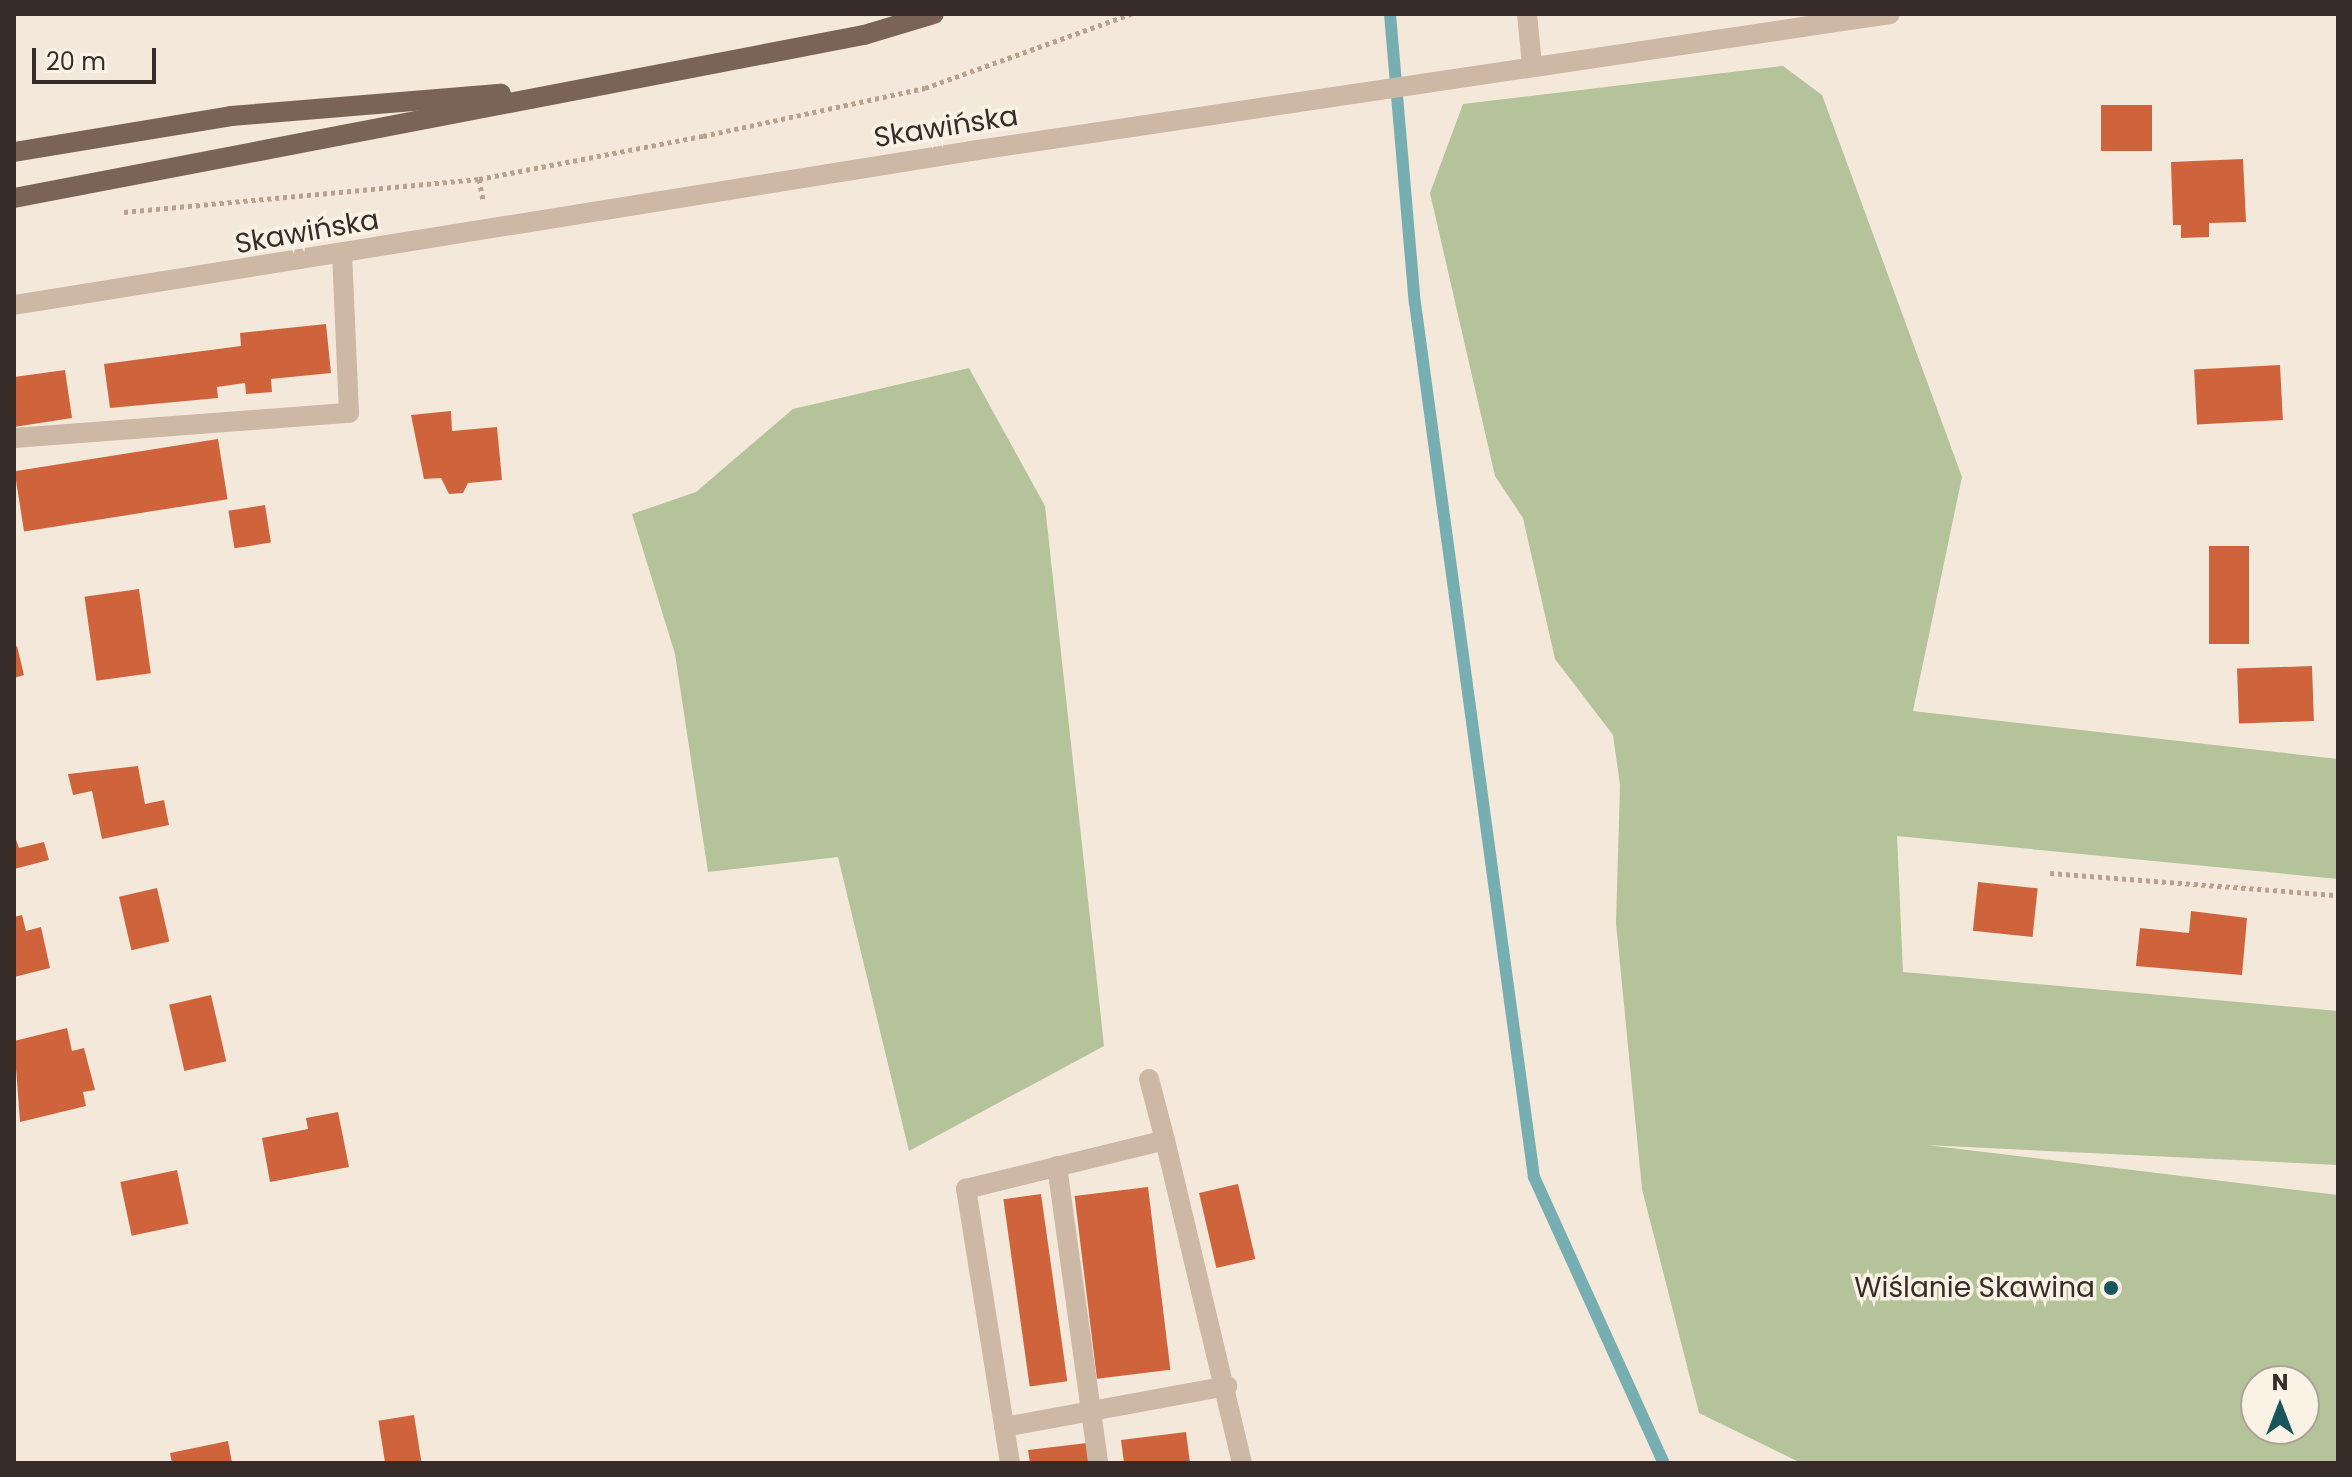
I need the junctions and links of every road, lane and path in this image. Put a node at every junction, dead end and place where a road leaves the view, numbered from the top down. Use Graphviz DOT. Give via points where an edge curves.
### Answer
graph roads {
  1 [pos="934,14"];
  2 [pos="1131,14"];
  3 [pos="1527,14"];
  4 [pos="1890,14"];
  5 [pos="1532,65"];
  6 [pos="561,90"];
  7 [pos="14,142"];
  8 [pos="39,148"];
  9 [pos="14,152"];
  10 [pos="14,198"];
  11 [pos="112,213"];
  12 [pos="342,253"];
  13 [pos="14,305"];
  14 [pos="14,438"];
  15 [pos="2050,873"];
  16 [pos="2338,895"];
  17 [pos="1149,1079"];
  18 [pos="1165,1140"];
  19 [pos="1057,1166"];
  20 [pos="1227,1386"];
  21 [pos="1091,1411"];
  22 [pos="1004,1427"];
  23 [pos="1010,1463"];
  24 [pos="1098,1463"];
  25 [pos="1242,1463"];
  1 -- 6 [label="main road" via="864,35"];
  2 -- 11 [label="path" via="925,88 688,139 479,179"];
  3 -- 5 [label="street"];
  4 -- 5 [label="street, Skawińska"];
  5 -- 12 [label="street, Skawińska"];
  6 -- 8 [label="main road" via="326,106"];
  6 -- 10 [label="main road"];
  7 -- 8 [label="street"];
  8 -- 9 [label="main road"];
  12 -- 13 [label="street, Skawińska"];
  12 -- 14 [label="street" via="349,413"];
  15 -- 16 [label="path"];
  17 -- 18 [label="street"];
  18 -- 19 [label="street"];
  18 -- 20 [label="street"];
  19 -- 21 [label="street"];
  19 -- 22 [label="street" via="966,1189"];
  20 -- 21 [label="street"];
  20 -- 25 [label="street"];
  21 -- 22 [label="street"];
  21 -- 24 [label="street"];
  22 -- 23 [label="street"];
}
